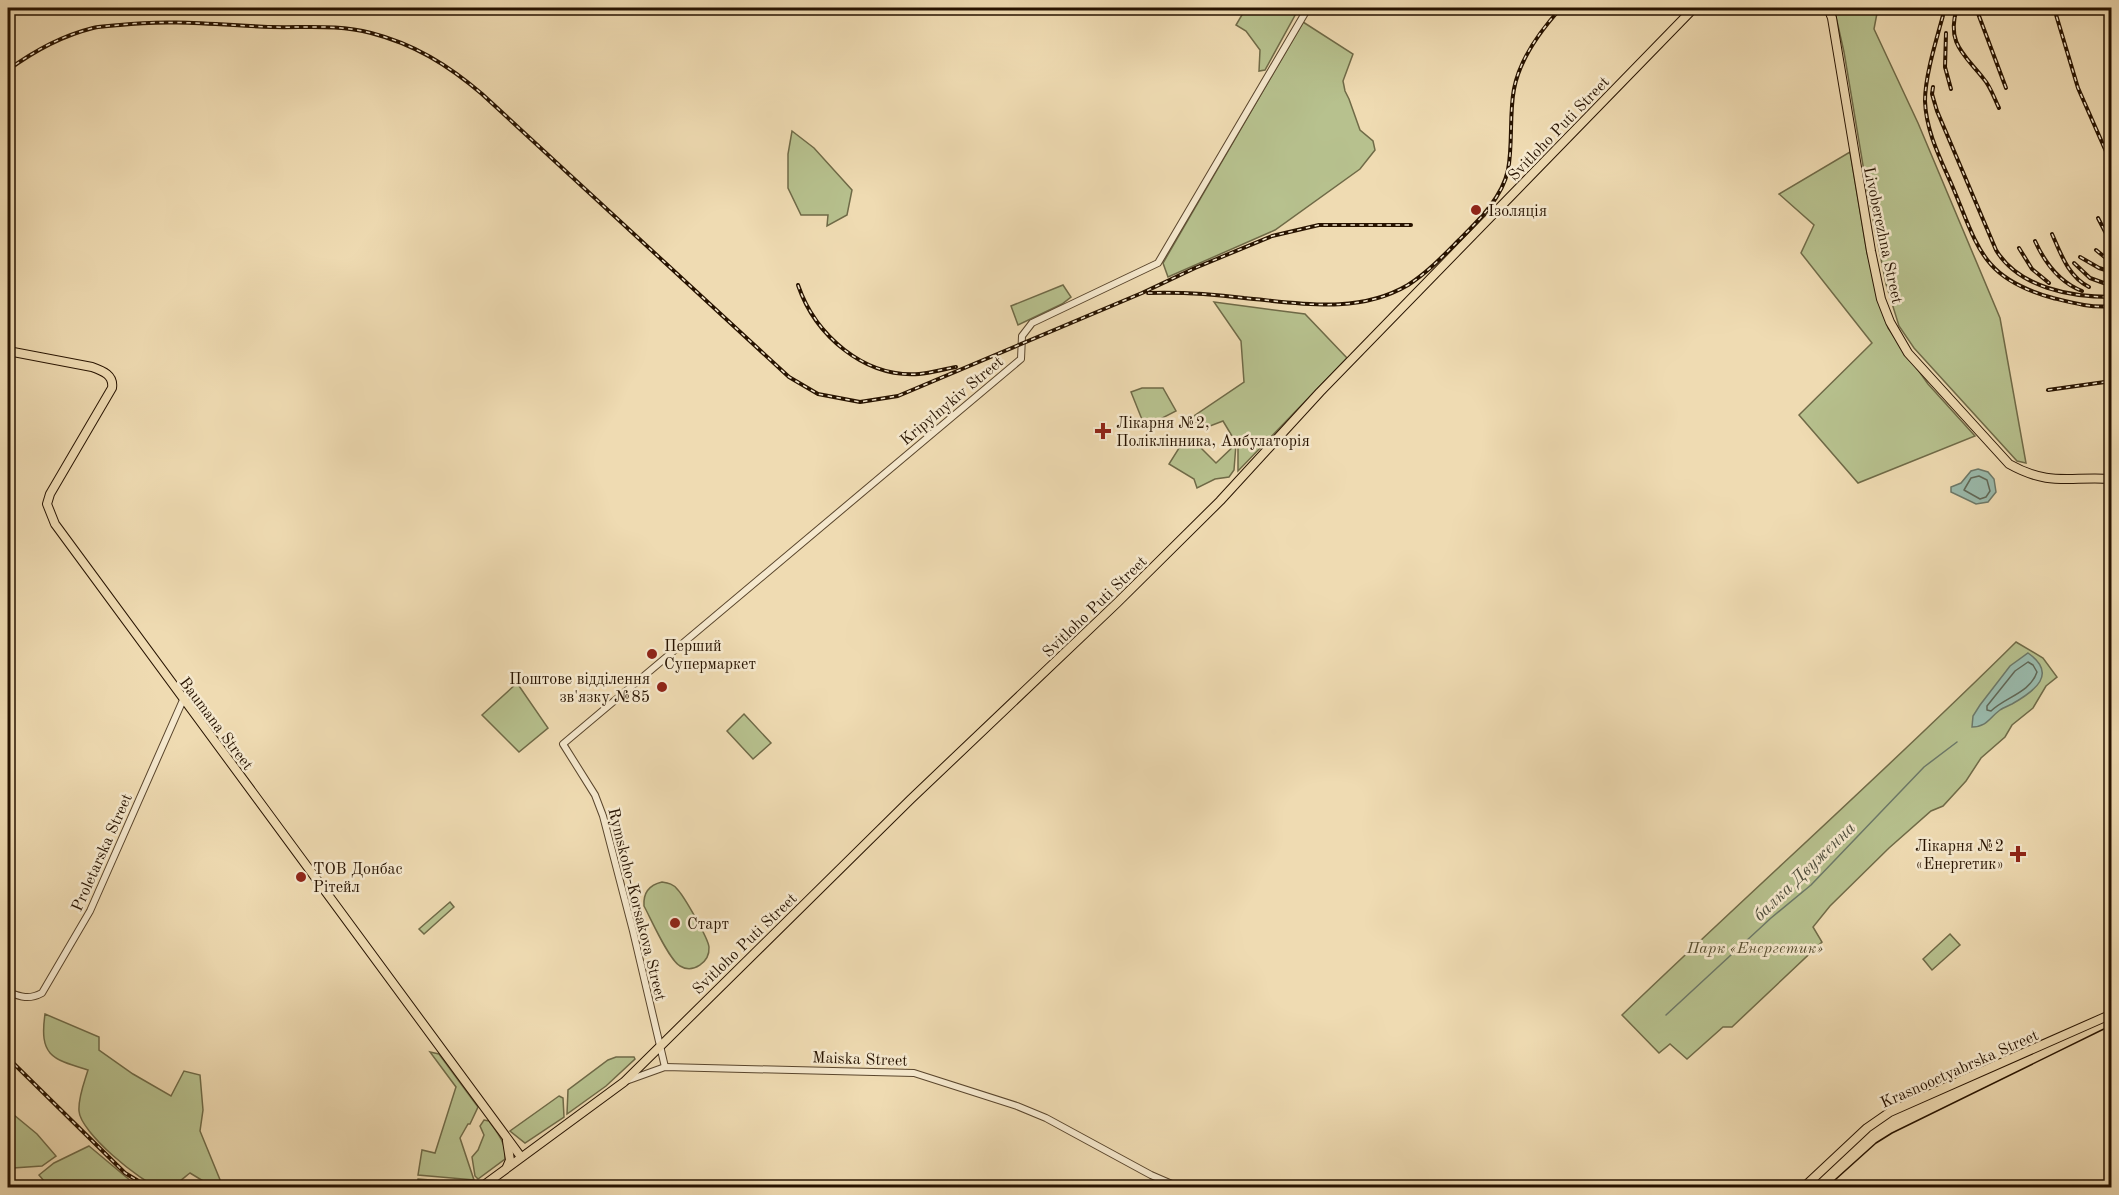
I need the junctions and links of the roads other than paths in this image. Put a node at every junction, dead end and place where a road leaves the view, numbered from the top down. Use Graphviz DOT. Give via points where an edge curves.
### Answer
graph roads {
  1 [pos="1308,8"];
  2 [pos="1694,8"];
  3 [pos="1828,8"];
  4 [pos="8,351"];
  5 [pos="2112,479"];
  6 [pos="183,700"];
  7 [pos="563,744"];
  8 [pos="8,992"];
  9 [pos="2112,1014"];
  10 [pos="659,1045"];
  11 [pos="665,1067"];
  12 [pos="624,1082"];
  13 [pos="506,1137"];
  14 [pos="536,1147"];
  15 [pos="521,1157"];
  16 [pos="507,1167"];
  17 [pos="480,1188"];
  18 [pos="1180,1188"];
  19 [pos="1803,1188"];
  1 -- 7 [label="street, Kripylnykiv Street" via="1158,263 1032,323 1022,336 1021,359"];
  2 -- 10 [label="main road, Svitloho Puti Street" via="1320,392 1196,526"];
  3 -- 5 [label="main road, Livoberezhna Street" via="1881,299 1908,353 2009,464 2045,478"];
  4 -- 6 [label="main road, Baumana Street" via="92,367 111,378 112,388 47,504 55,524"];
  6 -- 8 [label="street, Proletarska Street" via="90,911 42,993 24,999"];
  6 -- 13 [label="main road, Baumana Street"];
  7 -- 10 [label="street, Rymskoho-Korsakova Street" via="595,795 603,816"];
  9 -- 19 [label="main road, Krasnooctyabrska Street" via="1890,1112 1866,1128"];
  10 -- 11 [label="street, Rymskoho-Korsakova Street"];
  10 -- 12 [label="main road, Svitloho Puti Street"];
  11 -- 12 [label="street, Maiska Street"];
  11 -- 18 [label="street, Maiska Street" via="914,1073 1046,1118"];
  12 -- 14 [label="main road, Svitloho Puti Street"];
  13 -- 14 [label="main road" via="519,1146"];
  13 -- 15 [label="main road, Baumana Street"];
  13 -- 16 [label="main road" via="510,1160"];
  14 -- 15 [label="main road, Svitloho Puti Street"];
  15 -- 16 [label="main road, Svitloho Puti Street"];
  16 -- 17 [label="main road, Svitloho Puti Street"];
}
